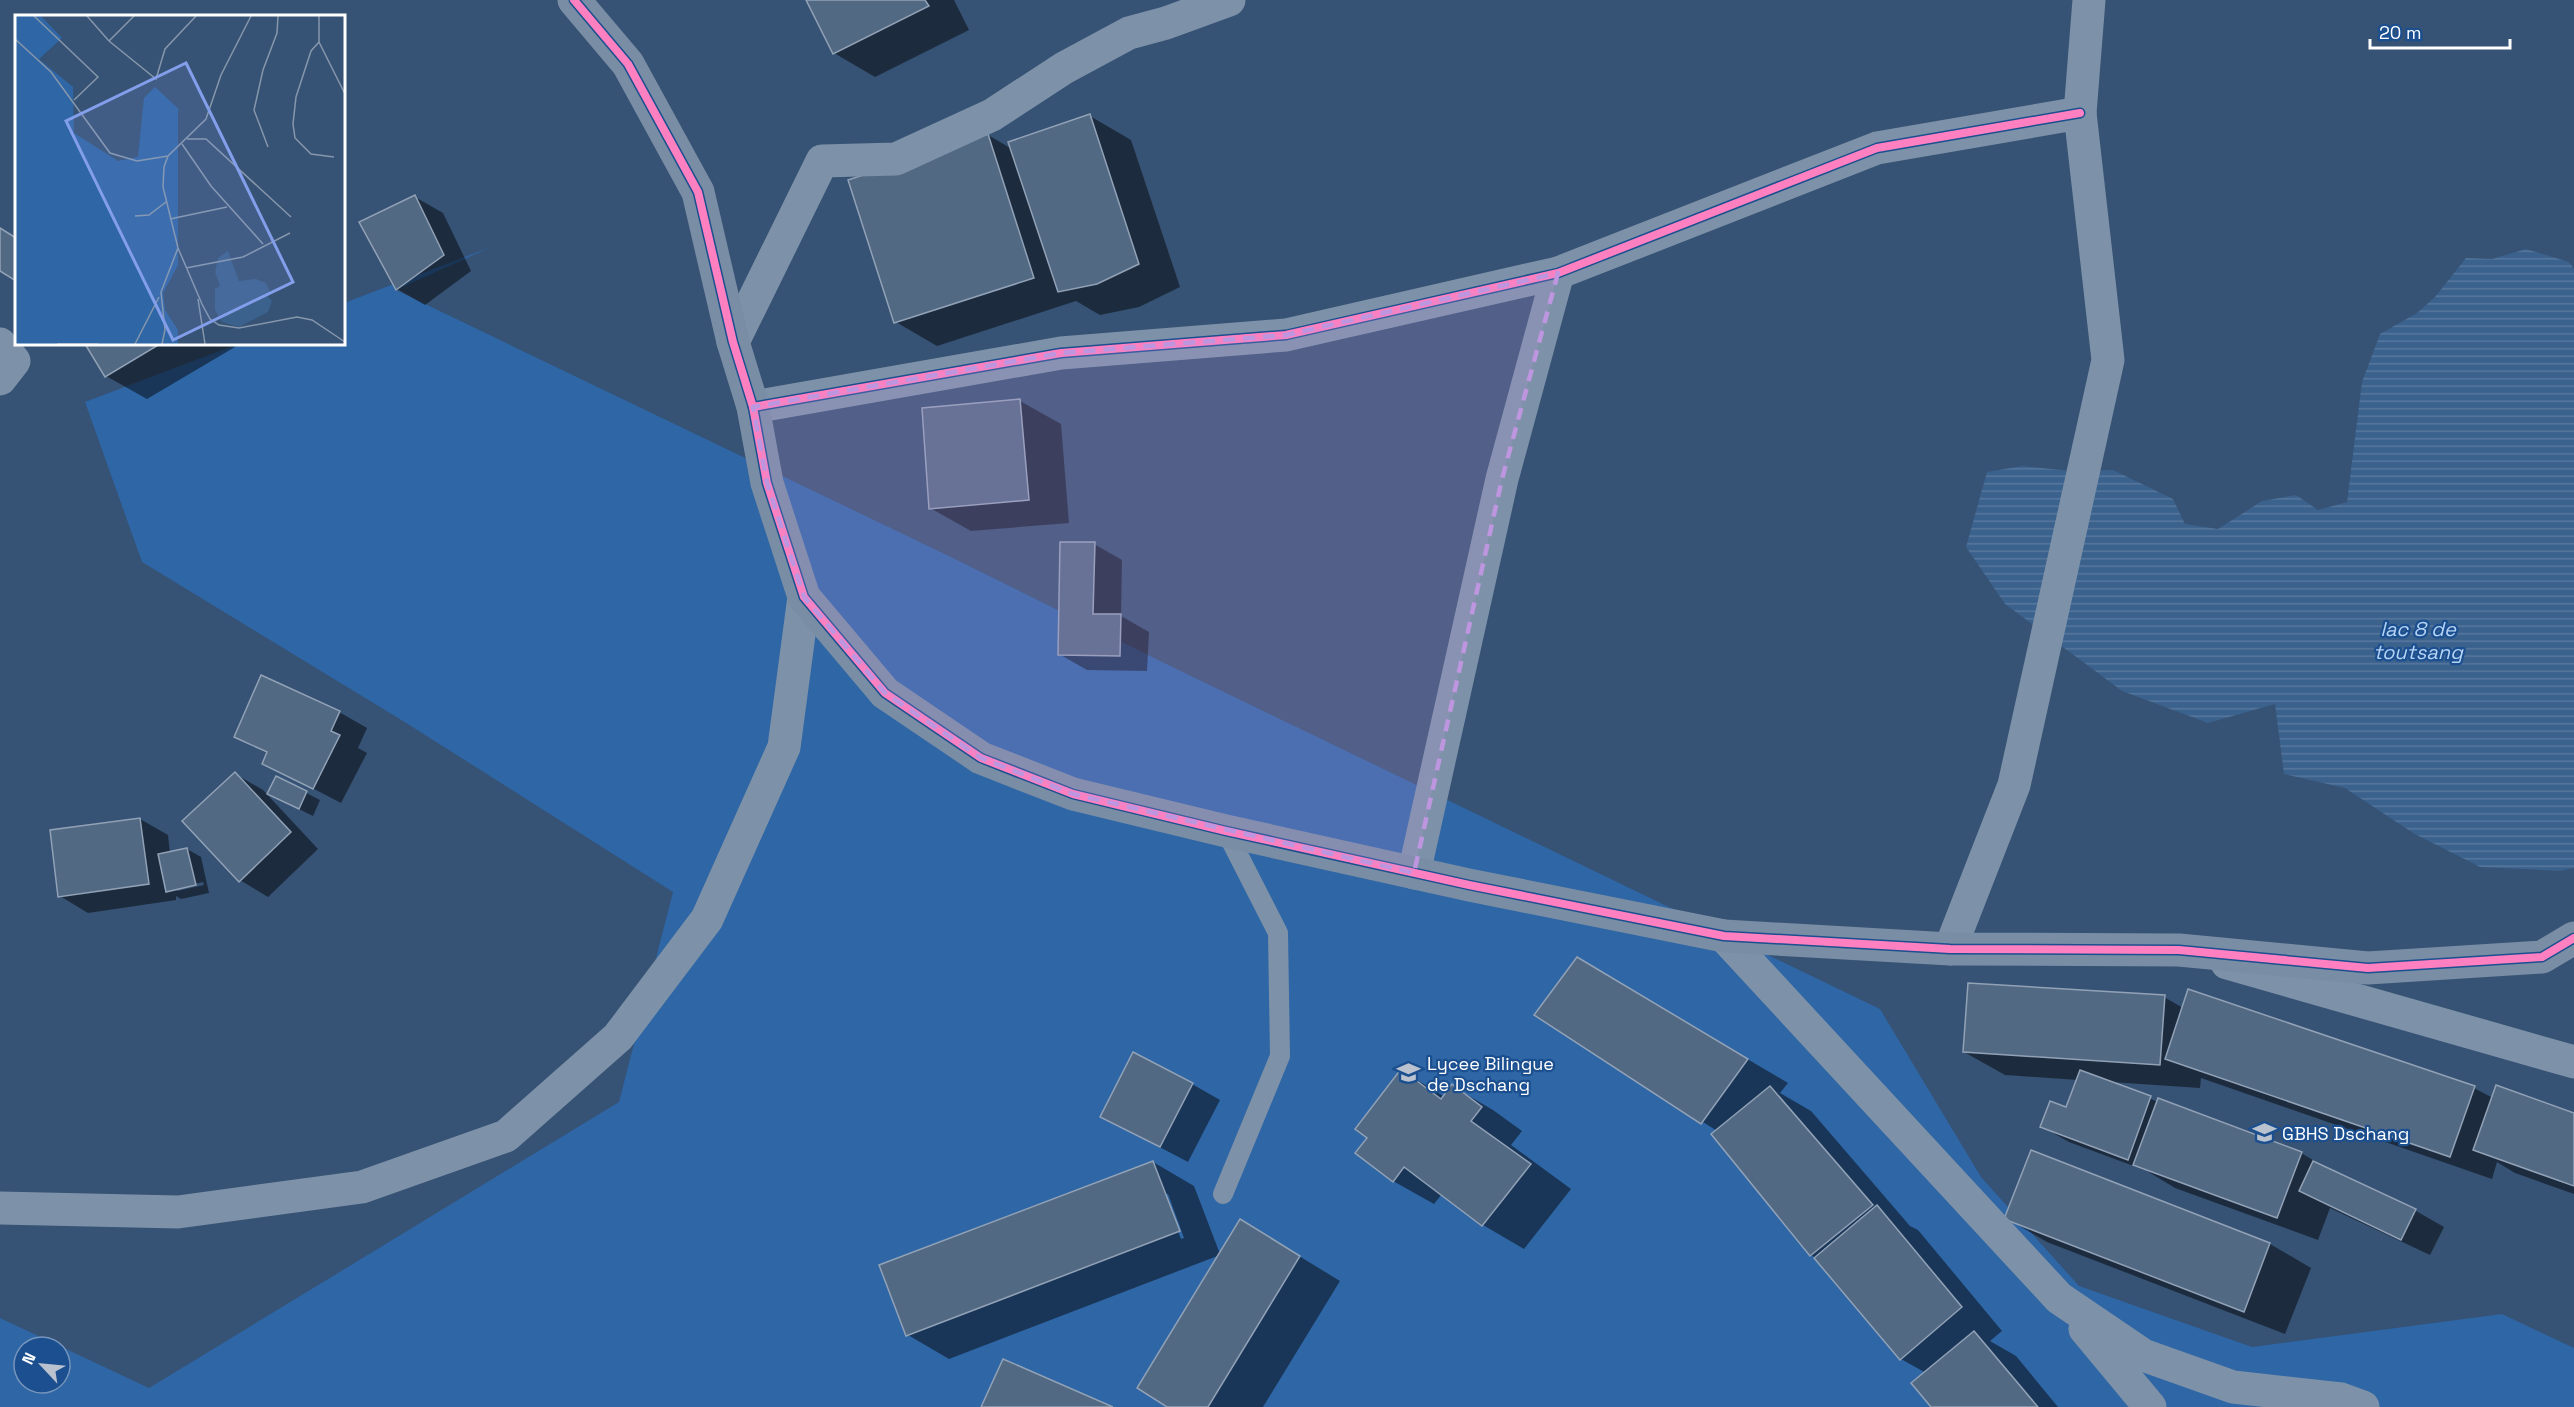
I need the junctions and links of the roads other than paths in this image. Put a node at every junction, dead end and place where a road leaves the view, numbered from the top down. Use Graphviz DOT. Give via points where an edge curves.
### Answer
graph roads {
  1 [pos="574,0"];
  2 [pos="1229,0"];
  3 [pos="2089,0"];
  4 [pos="2080,113"];
  5 [pos="1558,273"];
  6 [pos="733,342"];
  7 [pos="0,344"];
  8 [pos="0,379"];
  9 [pos="753,407"];
  10 [pos="804,597"];
  11 [pos="1226,831"];
  12 [pos="1414,873"];
  13 [pos="1724,936"];
  14 [pos="2574,938"];
  15 [pos="1950,949"];
  16 [pos="2179,950"];
  17 [pos="2574,1062"];
  18 [pos="1223,1194"];
  19 [pos="0,1208"];
  20 [pos="2059,1298"];
  21 [pos="2150,1407"];
  22 [pos="2363,1407"];
  1 -- 6 [label="street" via="628,64 699,192"];
  2 -- 6 [label="street" via="1129,33 1064,68 992,115 896,159 822,161"];
  3 -- 4 [label="street"];
  4 -- 5 [label="street" via="1877,148"];
  4 -- 15 [label="street" via="2108,360 2014,785"];
  5 -- 9 [label="street" via="1286,335 1061,353"];
  5 -- 12 [label="street" via="1502,479"];
  6 -- 9 [label="street"];
  7 -- 8 [label="street" via="14,361"];
  9 -- 10 [label="street" via="767,483"];
  10 -- 11 [label="street" via="885,693 981,758 1073,794"];
  10 -- 19 [label="street" via="784,747 707,919 618,1037 506,1136 362,1187 178,1212"];
  11 -- 12 [label="street"];
  11 -- 18 [label="lane" via="1278,933 1280,1056"];
  12 -- 13 [label="street"];
  13 -- 15 [label="street"];
  13 -- 20 [label="street"];
  14 -- 16 [label="street" via="2542,957 2368,968"];
  15 -- 16 [label="street"];
  16 -- 17 [label="street"];
  20 -- 21 [label="street"];
  20 -- 22 [label="street" via="2154,1359 2233,1387 2341,1399"];
}
